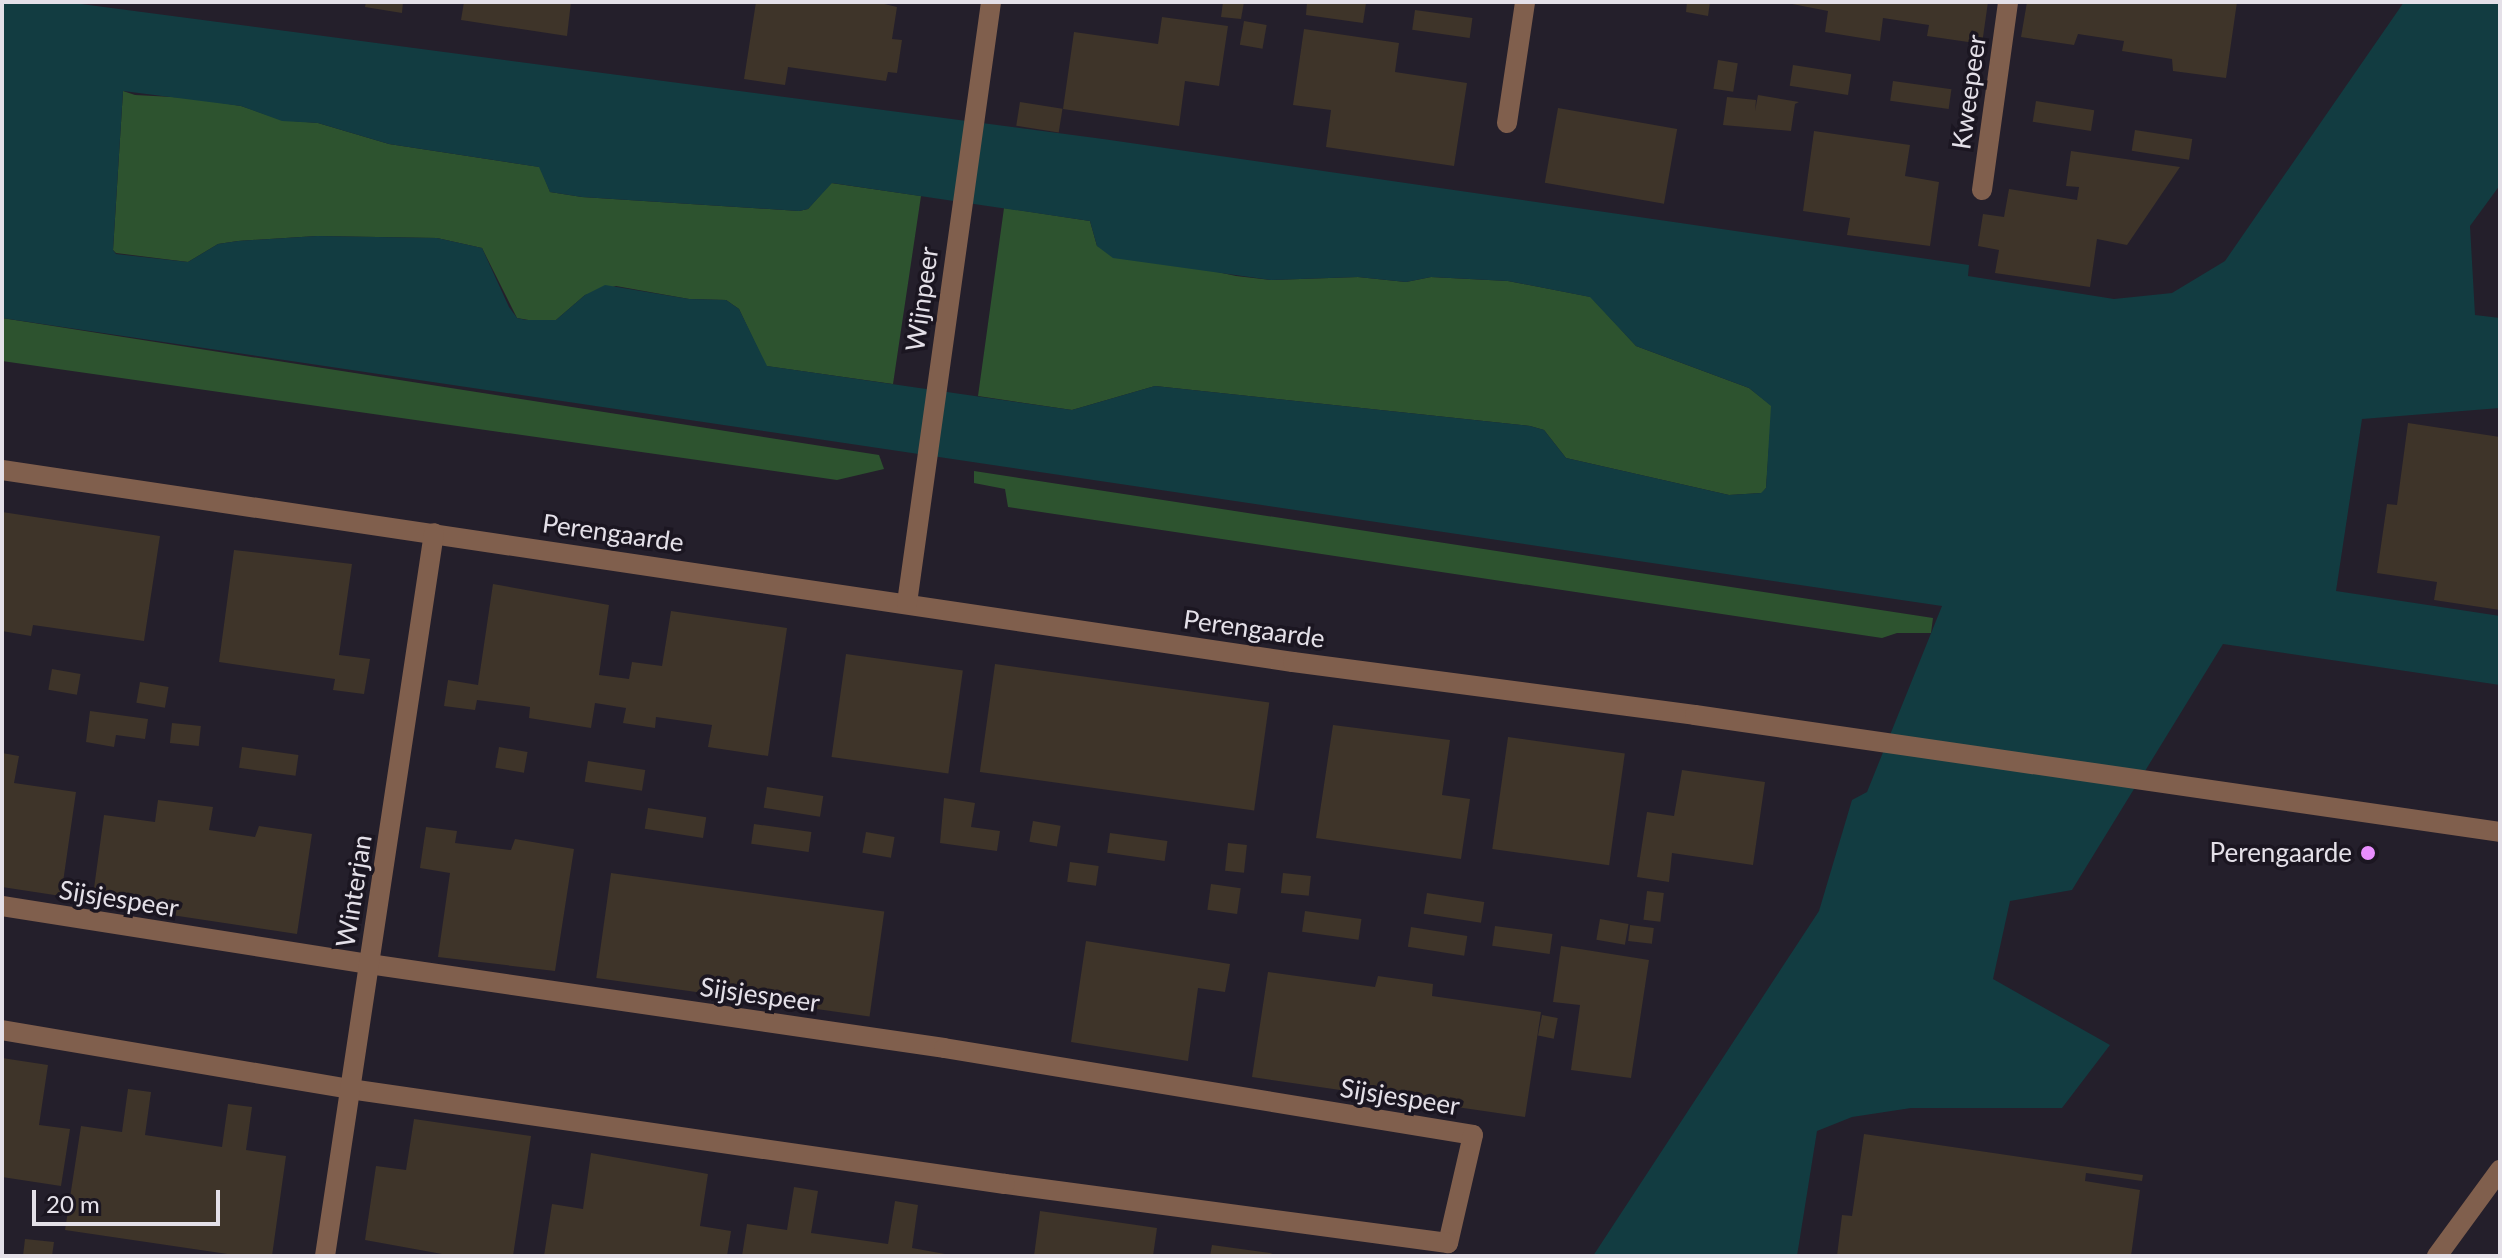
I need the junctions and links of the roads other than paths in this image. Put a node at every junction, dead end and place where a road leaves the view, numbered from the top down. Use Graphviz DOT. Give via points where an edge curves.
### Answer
graph roads {
  1 [pos="991,2"];
  2 [pos="1525,2"];
  3 [pos="2008,2"];
  4 [pos="1507,123"];
  5 [pos="1982,190"];
  6 [pos="2,470"];
  7 [pos="434,533"];
  8 [pos="907,603"];
  9 [pos="2500,832"];
  10 [pos="2,906"];
  11 [pos="369,964"];
  12 [pos="2,1030"];
  13 [pos="350,1089"];
  14 [pos="2500,1170"];
  15 [pos="325,1256"];
  16 [pos="2437,1256"];
  1 -- 8 [label="street, Wijnpeer"];
  2 -- 4 [label="street"];
  3 -- 5 [label="street, Kweepeer"];
  6 -- 7 [label="street, Perengaarde"];
  7 -- 8 [label="street, Perengaarde"];
  7 -- 11 [label="street, Winterjan"];
  8 -- 9 [label="street, Perengaarde"];
  10 -- 11 [label="street, Sijsjespeer"];
  11 -- 13 [label="street, Winterjan"];
  11 -- 13 [label="street, Sijsjespeer" via="944,1048 1473,1135 1448,1243"];
  12 -- 13 [label="street, Sijsjespeer"];
  13 -- 15 [label="street, Winterjan"];
  14 -- 16 [label="street"];
}
